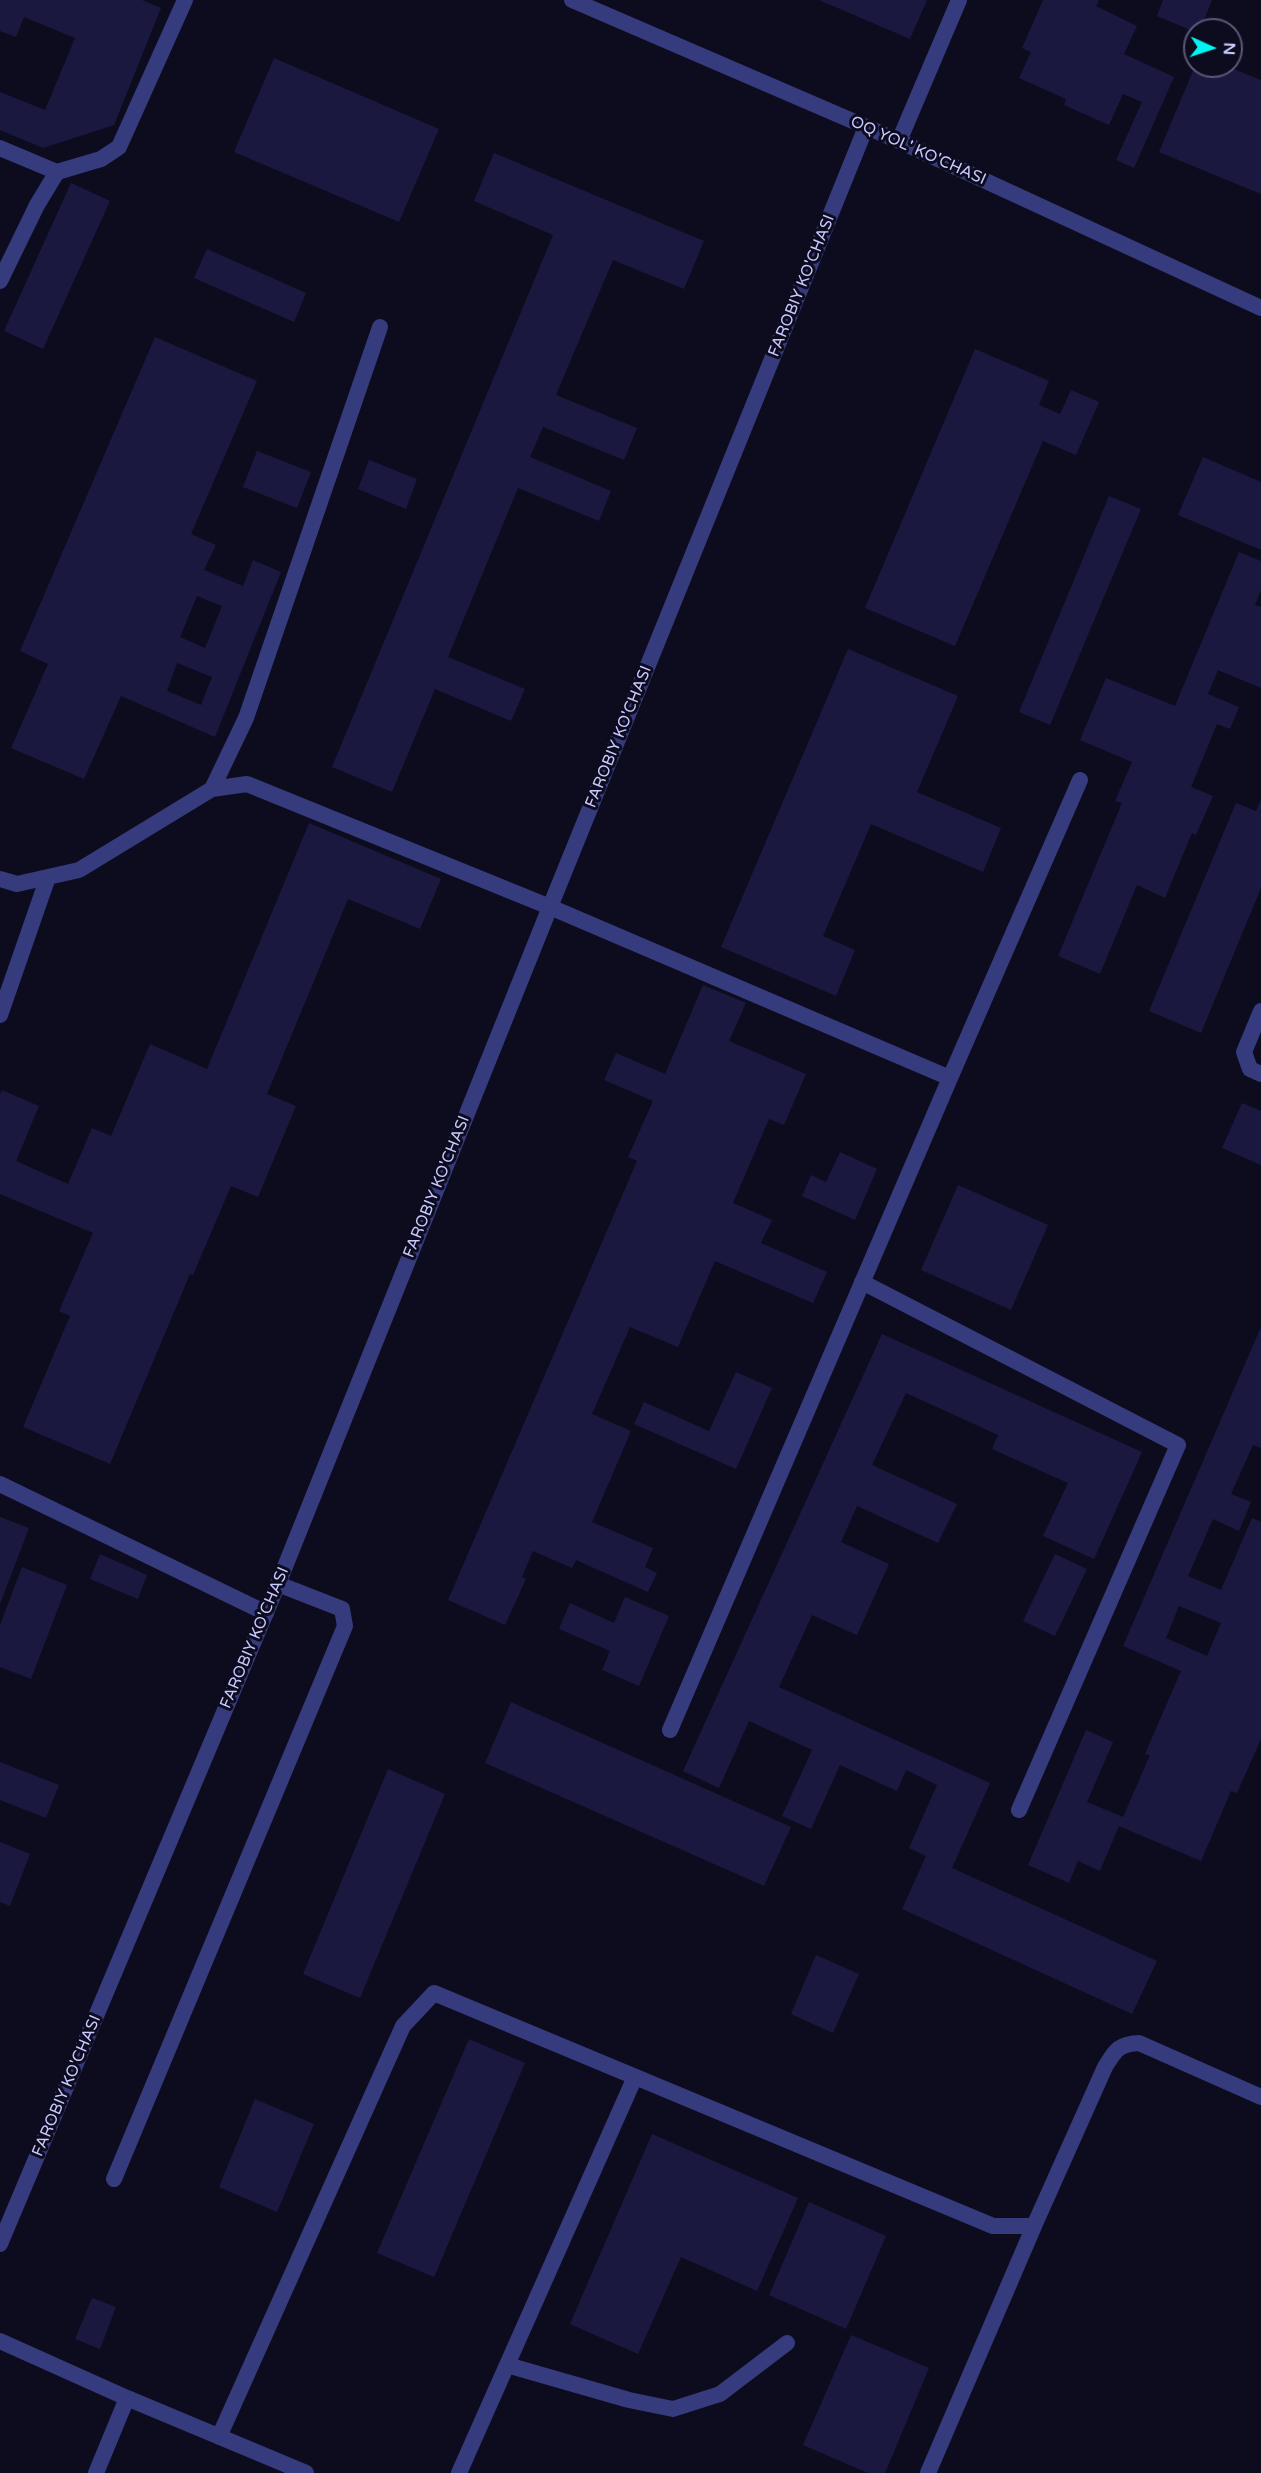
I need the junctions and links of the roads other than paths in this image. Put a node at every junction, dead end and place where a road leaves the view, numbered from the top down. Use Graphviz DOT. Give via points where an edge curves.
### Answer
graph roads {
  1 [pos="185,0"];
  2 [pos="572,0"];
  3 [pos="959,0"];
  4 [pos="866,128"];
  5 [pos="899,141"];
  6 [pos="0,148"];
  7 [pos="57,172"];
  8 [pos="0,281"];
  9 [pos="1261,308"];
  10 [pos="380,327"];
  11 [pos="1080,780"];
  12 [pos="212,789"];
  13 [pos="48,877"];
  14 [pos="0,879"];
  15 [pos="550,907"];
  16 [pos="1261,1011"];
  17 [pos="0,1016"];
  18 [pos="1261,1074"];
  19 [pos="950,1078"];
  20 [pos="862,1282"];
  21 [pos="0,1484"];
  22 [pos="278,1584"];
  23 [pos="266,1613"];
  24 [pos="670,1730"];
  25 [pos="1019,1810"];
  26 [pos="635,2077"];
  27 [pos="1261,2097"];
  28 [pos="114,2179"];
  29 [pos="1034,2226"];
  30 [pos="0,2244"];
  31 [pos="0,2341"];
  32 [pos="787,2343"];
  33 [pos="507,2364"];
  34 [pos="127,2398"];
  35 [pos="219,2437"];
  36 [pos="96,2473"];
  37 [pos="306,2473"];
  38 [pos="459,2473"];
  39 [pos="928,2473"];
  1 -- 7 [label="street" via="119,147 101,159"];
  2 -- 4 [label="street, OQ YOL' KO'CHASI"];
  3 -- 5 [label="street"];
  4 -- 5 [label="street, OQ YOL' KO'CHASI"];
  4 -- 15 [label="street, FAROBIY KO'CHASI"];
  5 -- 9 [label="street, OQ YOL' KO'CHASI"];
  6 -- 7 [label="street"];
  7 -- 8 [label="street"];
  10 -- 12 [label="street" via="246,718"];
  11 -- 19 [label="street"];
  12 -- 13 [label="street" via="79,870"];
  12 -- 15 [label="street" via="247,783"];
  13 -- 14 [label="street" via="17,884"];
  13 -- 17 [label="street"];
  15 -- 19 [label="street"];
  15 -- 22 [label="street, FAROBIY KO'CHASI"];
  16 -- 18 [label="street" via="1244,1052 1250,1069"];
  19 -- 20 [label="street"];
  20 -- 24 [label="street"];
  20 -- 25 [label="street" via="1178,1445"];
  21 -- 23 [label="street"];
  22 -- 23 [label="street, FAROBIY KO'CHASI"];
  22 -- 28 [label="street" via="342,1609 345,1626"];
  23 -- 30 [label="street, FAROBIY KO'CHASI"];
  26 -- 29 [label="street" via="993,2226"];
  26 -- 33 [label="street"];
  26 -- 35 [label="street" via="434,1993 403,2026"];
  27 -- 29 [label="street" via="1139,2043 1125,2044 1105,2067"];
  29 -- 39 [label="street"];
  31 -- 34 [label="street"];
  32 -- 33 [label="street" via="720,2394 673,2409"];
  33 -- 38 [label="street"];
  34 -- 35 [label="street"];
  34 -- 36 [label="street"];
  35 -- 37 [label="street"];
}
